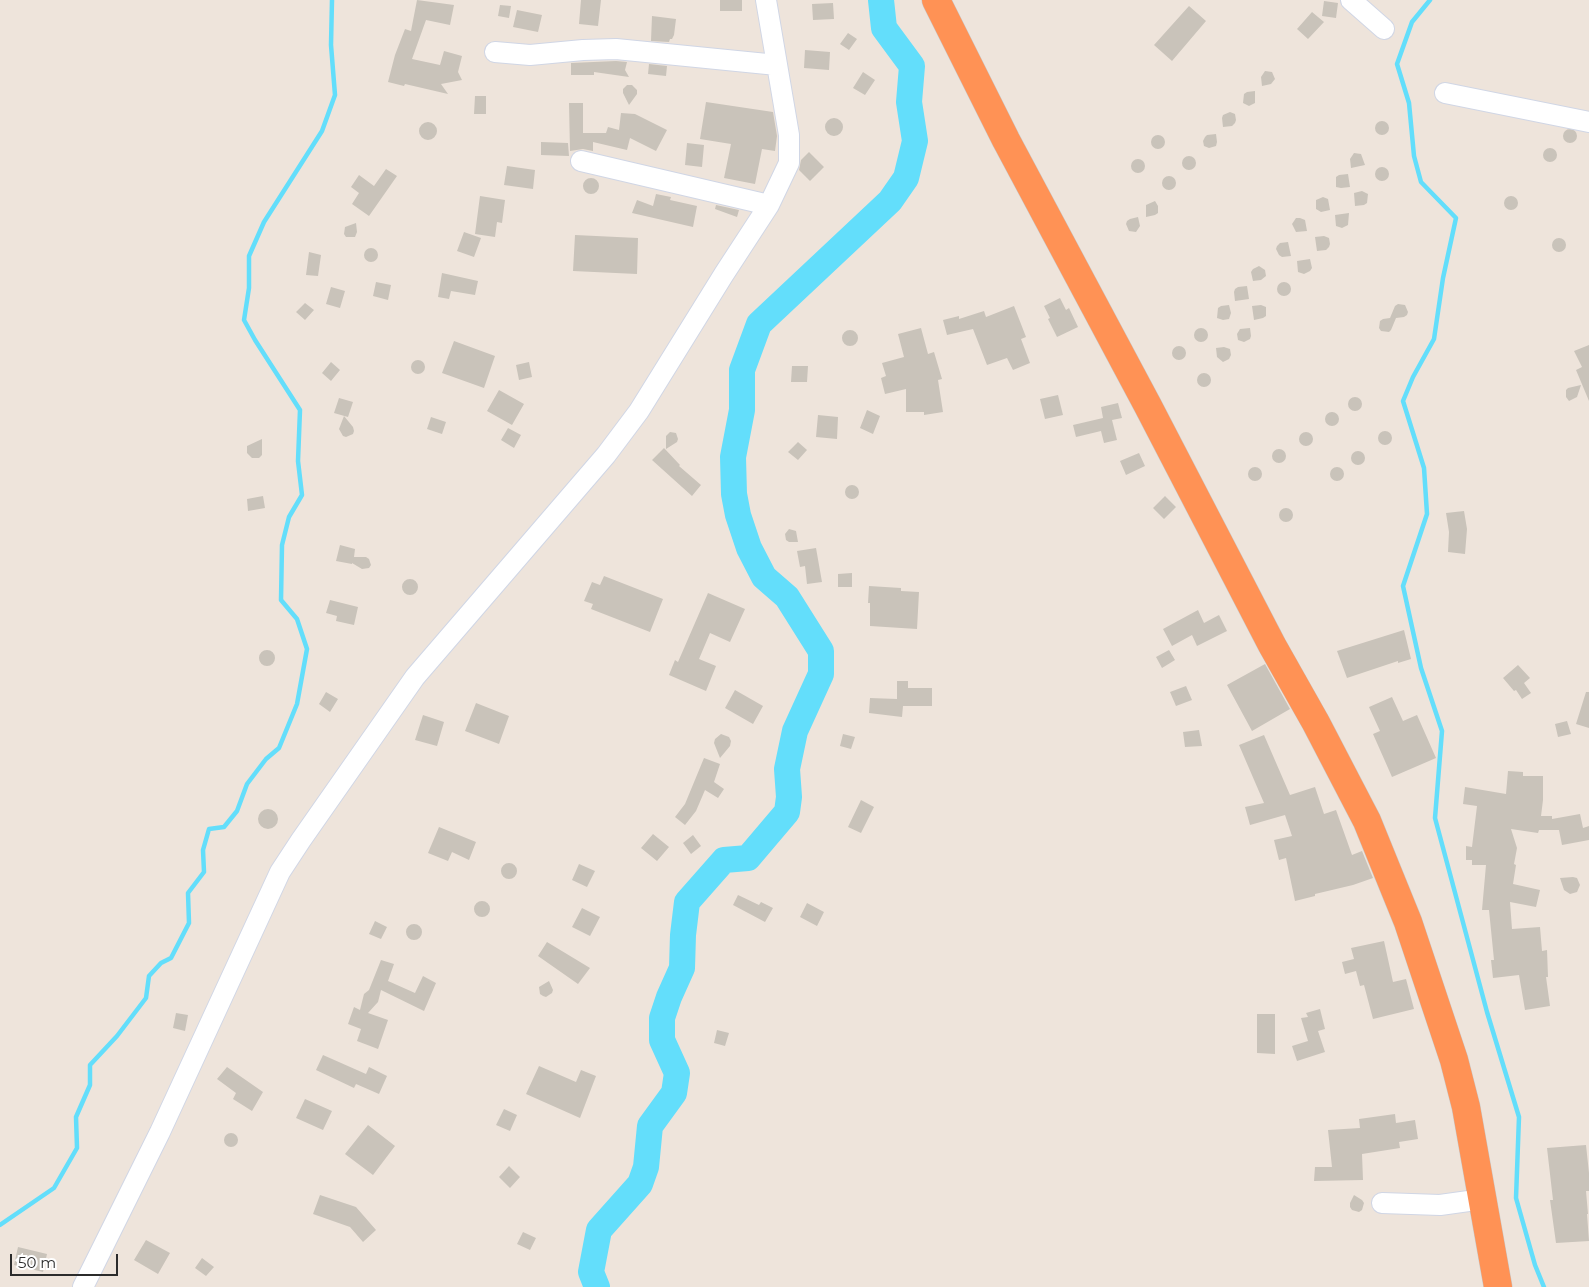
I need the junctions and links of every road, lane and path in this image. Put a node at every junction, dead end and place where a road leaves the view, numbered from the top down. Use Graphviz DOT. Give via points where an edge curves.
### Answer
graph roads {
  1 [pos="766,0"];
  2 [pos="936,0"];
  3 [pos="956,0"];
  4 [pos="1351,0"];
  5 [pos="1384,29"];
  6 [pos="495,52"];
  7 [pos="777,65"];
  8 [pos="1444,93"];
  9 [pos="1589,122"];
  10 [pos="581,161"];
  11 [pos="769,205"];
  12 [pos="1316,705"];
  13 [pos="1462,1056"];
  14 [pos="1483,1199"];
  15 [pos="1382,1203"];
  16 [pos="83,1287"];
  17 [pos="1498,1287"];
  18 [pos="1516,1287"];
  1 -- 7 [label="street"];
  2 -- 12 [label="highway" via="1006,140 1268,637"];
  3 -- 12 [label="highway" via="1021,132 1287,637"];
  4 -- 5 [label="street"];
  6 -- 7 [label="street" via="530,55 616,50"];
  7 -- 11 [label="street" via="789,135 790,163"];
  8 -- 9 [label="street"];
  10 -- 11 [label="street"];
  11 -- 16 [label="street" via="639,411 606,455 416,677 285,864 160,1132"];
  12 -- 13 [label="highway" via="1393,881"];
  13 -- 14 [label="highway" via="1466,1107"];
  13 -- 18 [label="highway" via="1483,1104"];
  14 -- 15 [label="street" via="1440,1205"];
  14 -- 17 [label="highway"];
}
